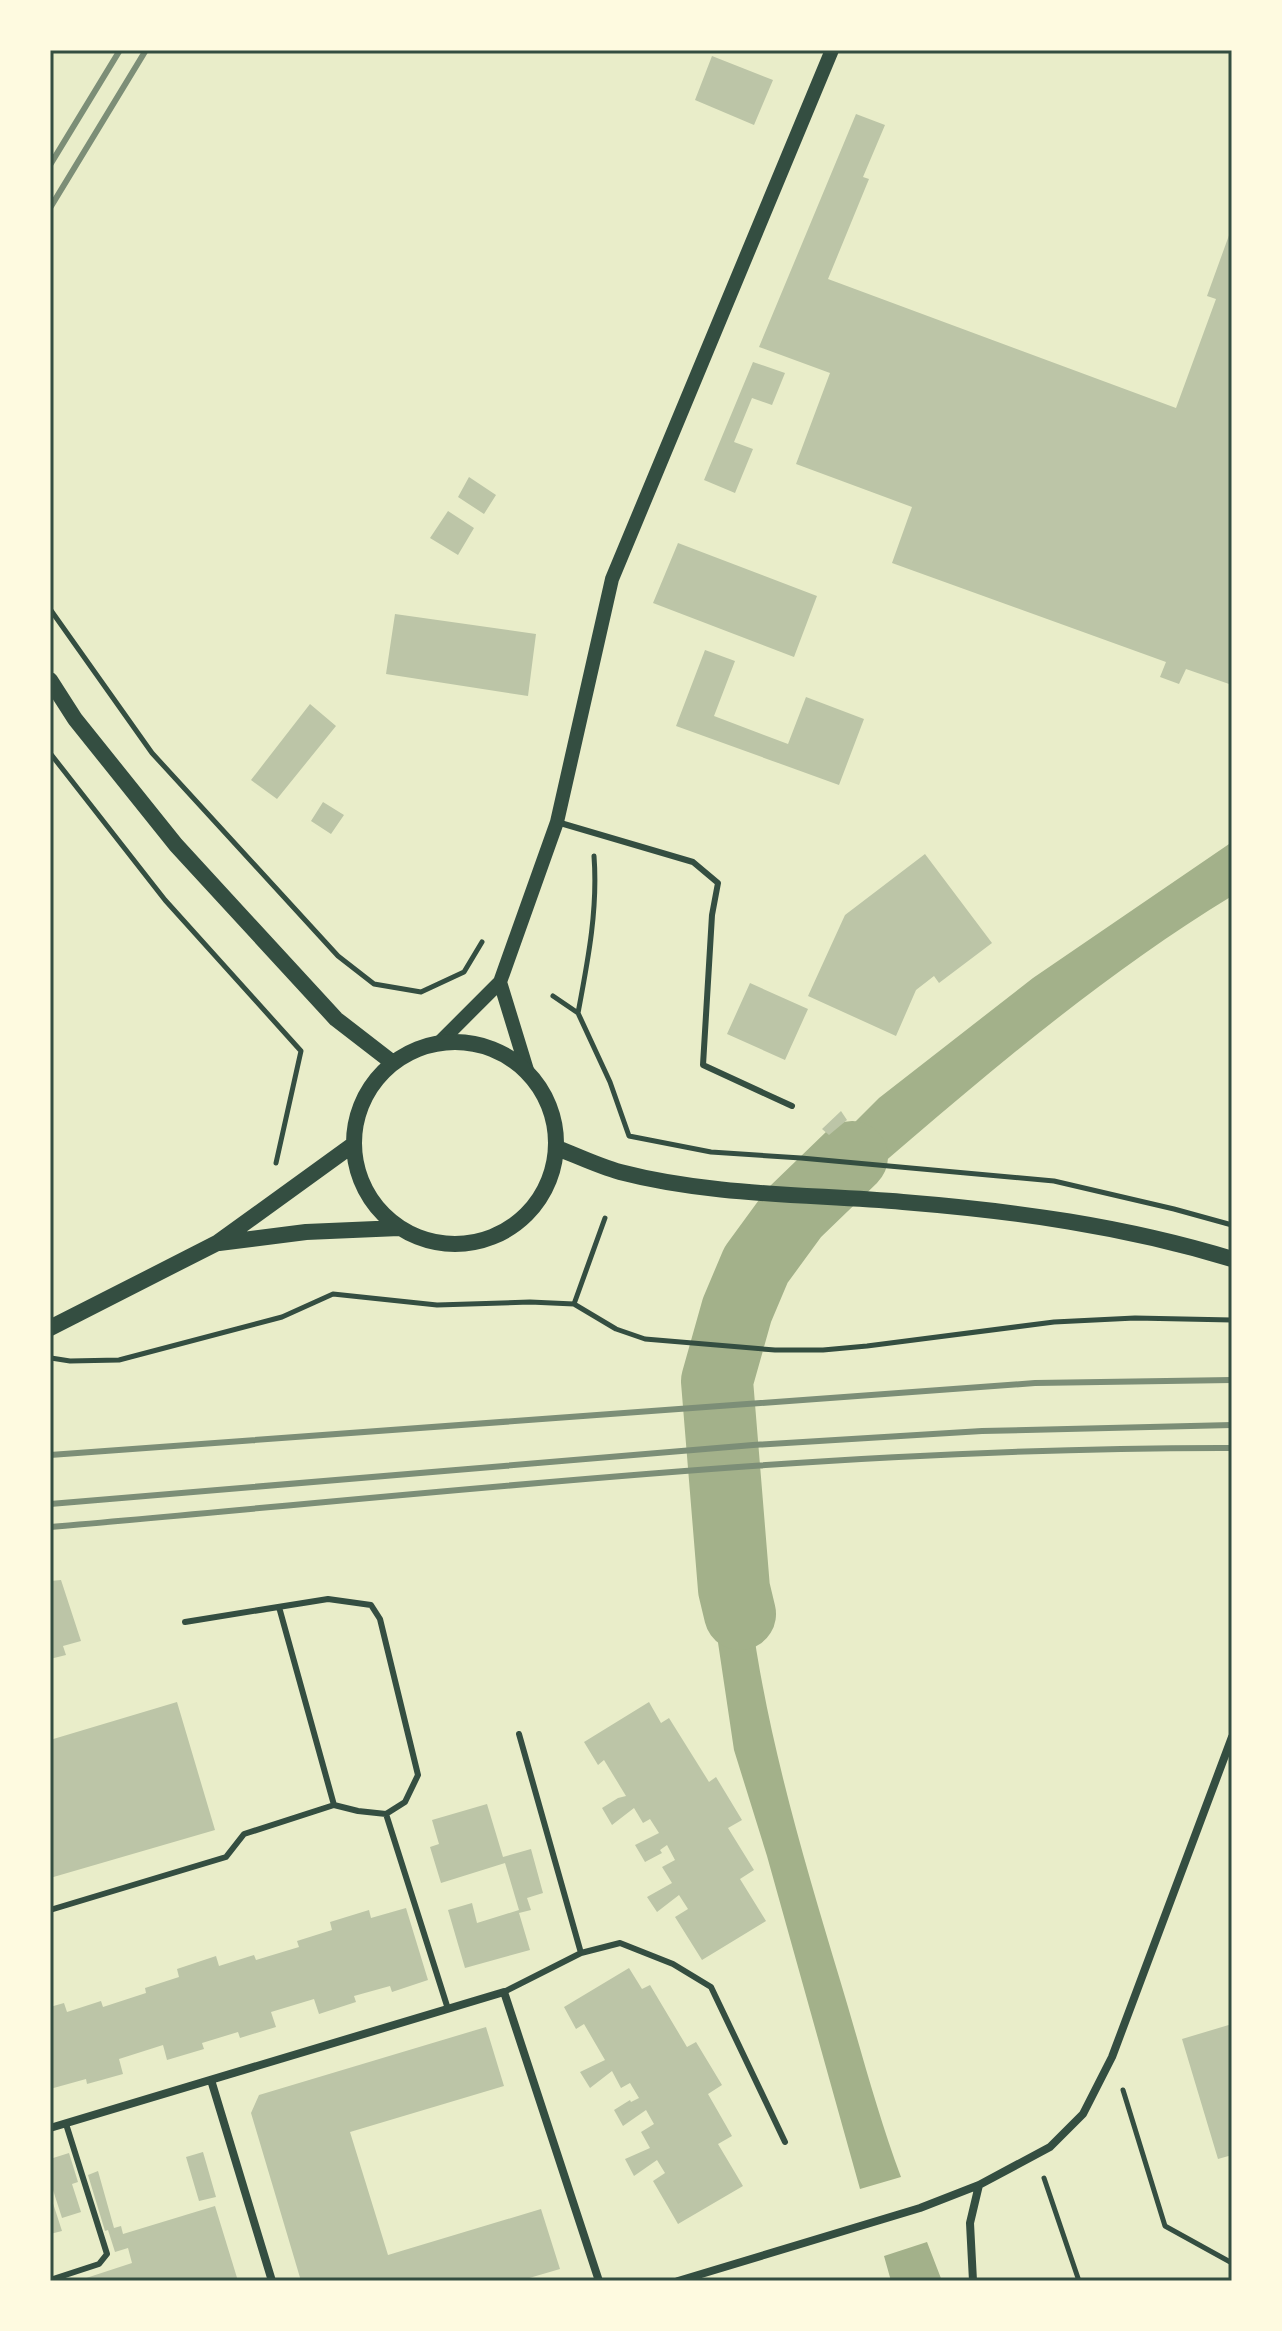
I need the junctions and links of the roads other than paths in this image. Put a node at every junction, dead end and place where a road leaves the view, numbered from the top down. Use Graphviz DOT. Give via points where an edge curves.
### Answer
graph roads {
  1 [pos="832,50"];
  2 [pos="50,680"];
  3 [pos="557,822"];
  4 [pos="500,982"];
  5 [pos="440,1042"];
  6 [pos="393,1063"];
  7 [pos="527,1070"];
  8 [pos="792,1106"];
  9 [pos="354,1144"];
  10 [pos="557,1148"];
  11 [pos="399,1228"];
  12 [pos="217,1243"];
  13 [pos="1232,1259"];
  14 [pos="50,1328"];
  15 [pos="279,1607"];
  16 [pos="185,1622"];
  17 [pos="519,1734"];
  18 [pos="1232,1737"];
  19 [pos="334,1805"];
  20 [pos="386,1814"];
  21 [pos="50,1910"];
  22 [pos="581,1953"];
  23 [pos="504,1992"];
  24 [pos="448,2009"];
  25 [pos="211,2080"];
  26 [pos="66,2124"];
  27 [pos="50,2128"];
  28 [pos="785,2142"];
  29 [pos="979,2185"];
  30 [pos="50,2280"];
  31 [pos="272,2281"];
  32 [pos="599,2281"];
  33 [pos="678,2281"];
  34 [pos="973,2281"];
  1 -- 3 [label="street" via="612,579"];
  2 -- 6 [label="main road" via="176,845 336,1019"];
  3 -- 4 [label="street"];
  3 -- 8 [label="lane" via="693,862 718,883 703,1065"];
  4 -- 5 [label="street"];
  4 -- 7 [label="street"];
  5 -- 6 [label="main road"];
  5 -- 7 [label="main road" via="487,1047"];
  6 -- 9 [label="main road" via="363,1102"];
  7 -- 10 [label="main road" via="553,1114"];
  9 -- 11 [label="main road" via="359,1176 375,1205"];
  9 -- 12 [label="main road"];
  10 -- 11 [label="main road" via="549,1185 511,1227 458,1247 427,1243"];
  10 -- 13 [label="main road" via="617,1171 666,1181 1030,1214 1147,1235"];
  11 -- 12 [label="main road"];
  12 -- 14 [label="main road"];
  15 -- 16 [label="lane"];
  15 -- 19 [label="lane"];
  15 -- 20 [label="lane" via="328,1599 371,1605 380,1619 418,1775 405,1802"];
  17 -- 22 [label="lane"];
  18 -- 29 [label="street" via="1112,2057 1083,2114 1050,2147"];
  19 -- 20 [label="lane"];
  19 -- 21 [label="lane" via="244,1834 226,1857"];
  20 -- 24 [label="lane"];
  22 -- 23 [label="lane"];
  22 -- 28 [label="lane" via="620,1943 673,1964 711,1987"];
  23 -- 24 [label="street"];
  23 -- 32 [label="street"];
  24 -- 25 [label="street"];
  25 -- 26 [label="street"];
  25 -- 31 [label="street"];
  26 -- 27 [label="street"];
  26 -- 30 [label="lane" via="107,2254 99,2264"];
  29 -- 33 [label="street"];
  29 -- 34 [label="street" via="970,2223"];
}
